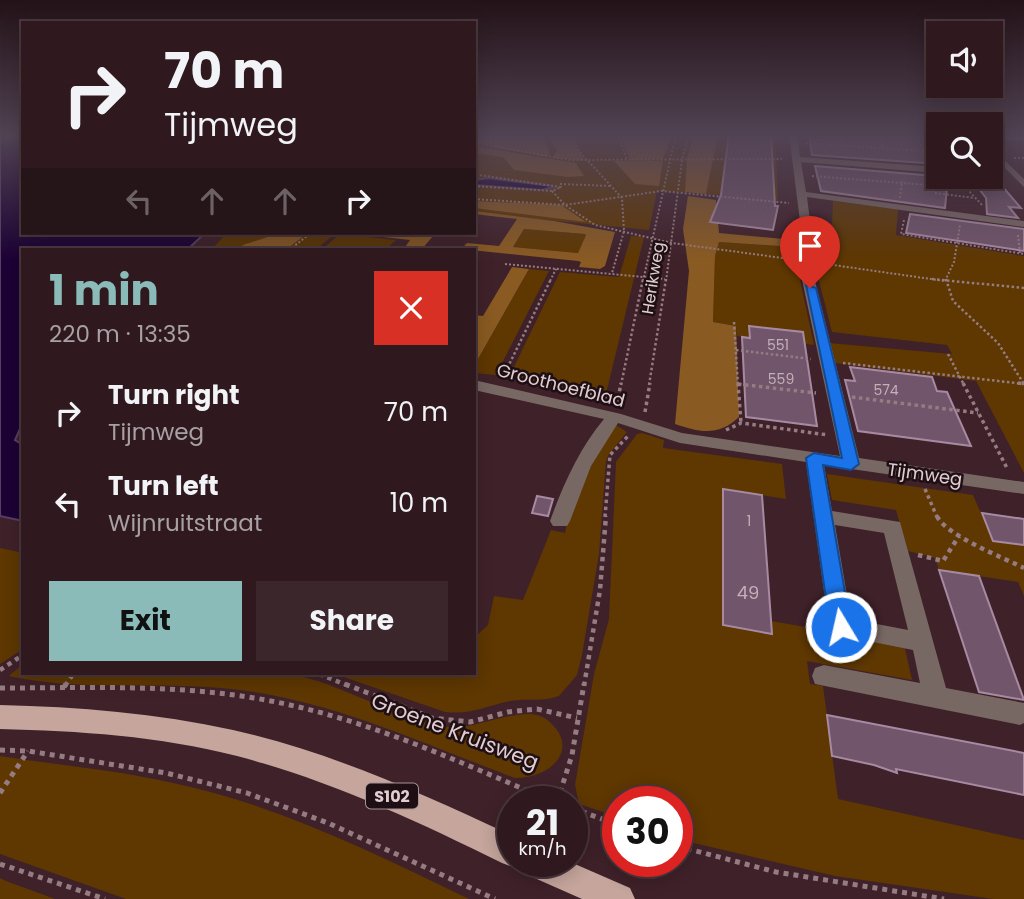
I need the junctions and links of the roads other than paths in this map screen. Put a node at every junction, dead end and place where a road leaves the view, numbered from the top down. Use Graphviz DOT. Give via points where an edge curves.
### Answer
graph roads {
  1 [pos="799,176"];
  2 [pos="803,199"];
  3 [pos="1021,224"];
  4 [pos="476,385"];
  5 [pos="617,408"];
  6 [pos="638,424"];
  7 [pos="814,458"];
  8 [pos="851,464"];
  9 [pos="1021,488"];
  10 [pos="823,516"];
  11 [pos="560,522"];
  12 [pos="923,642"];
  13 [pos="824,676"];
  14 [pos="936,697"];
  15 [pos="1020,713"];
  16 [pos="10,717"];
  17 [pos="497,845"];
  18 [pos="569,877"];
  19 [pos="619,899"];
  1 -- 2 [label="street"];
  2 -- 3 [label="street"];
  2 -- 8 [label="street" via="804,261"];
  4 -- 5 [label="street, Groothoefblad"];
  5 -- 6 [label="street, Groothoefblad"];
  5 -- 11 [label="street" via="569,495"];
  6 -- 7 [label="street, Tijmweg" via="701,441"];
  7 -- 8 [label="street, Tijmweg"];
  7 -- 10 [label="street"];
  8 -- 9 [label="street, Tijmweg"];
  10 -- 12 [label="street" via="893,527"];
  10 -- 12 [label="street" via="841,627"];
  12 -- 14 [label="street"];
  13 -- 14 [label="street"];
  14 -- 15 [label="street"];
  16 -- 17 [label="main road, S102" via="123,725 266,751 357,781"];
  18 -- 19 [label="main road"];
}
